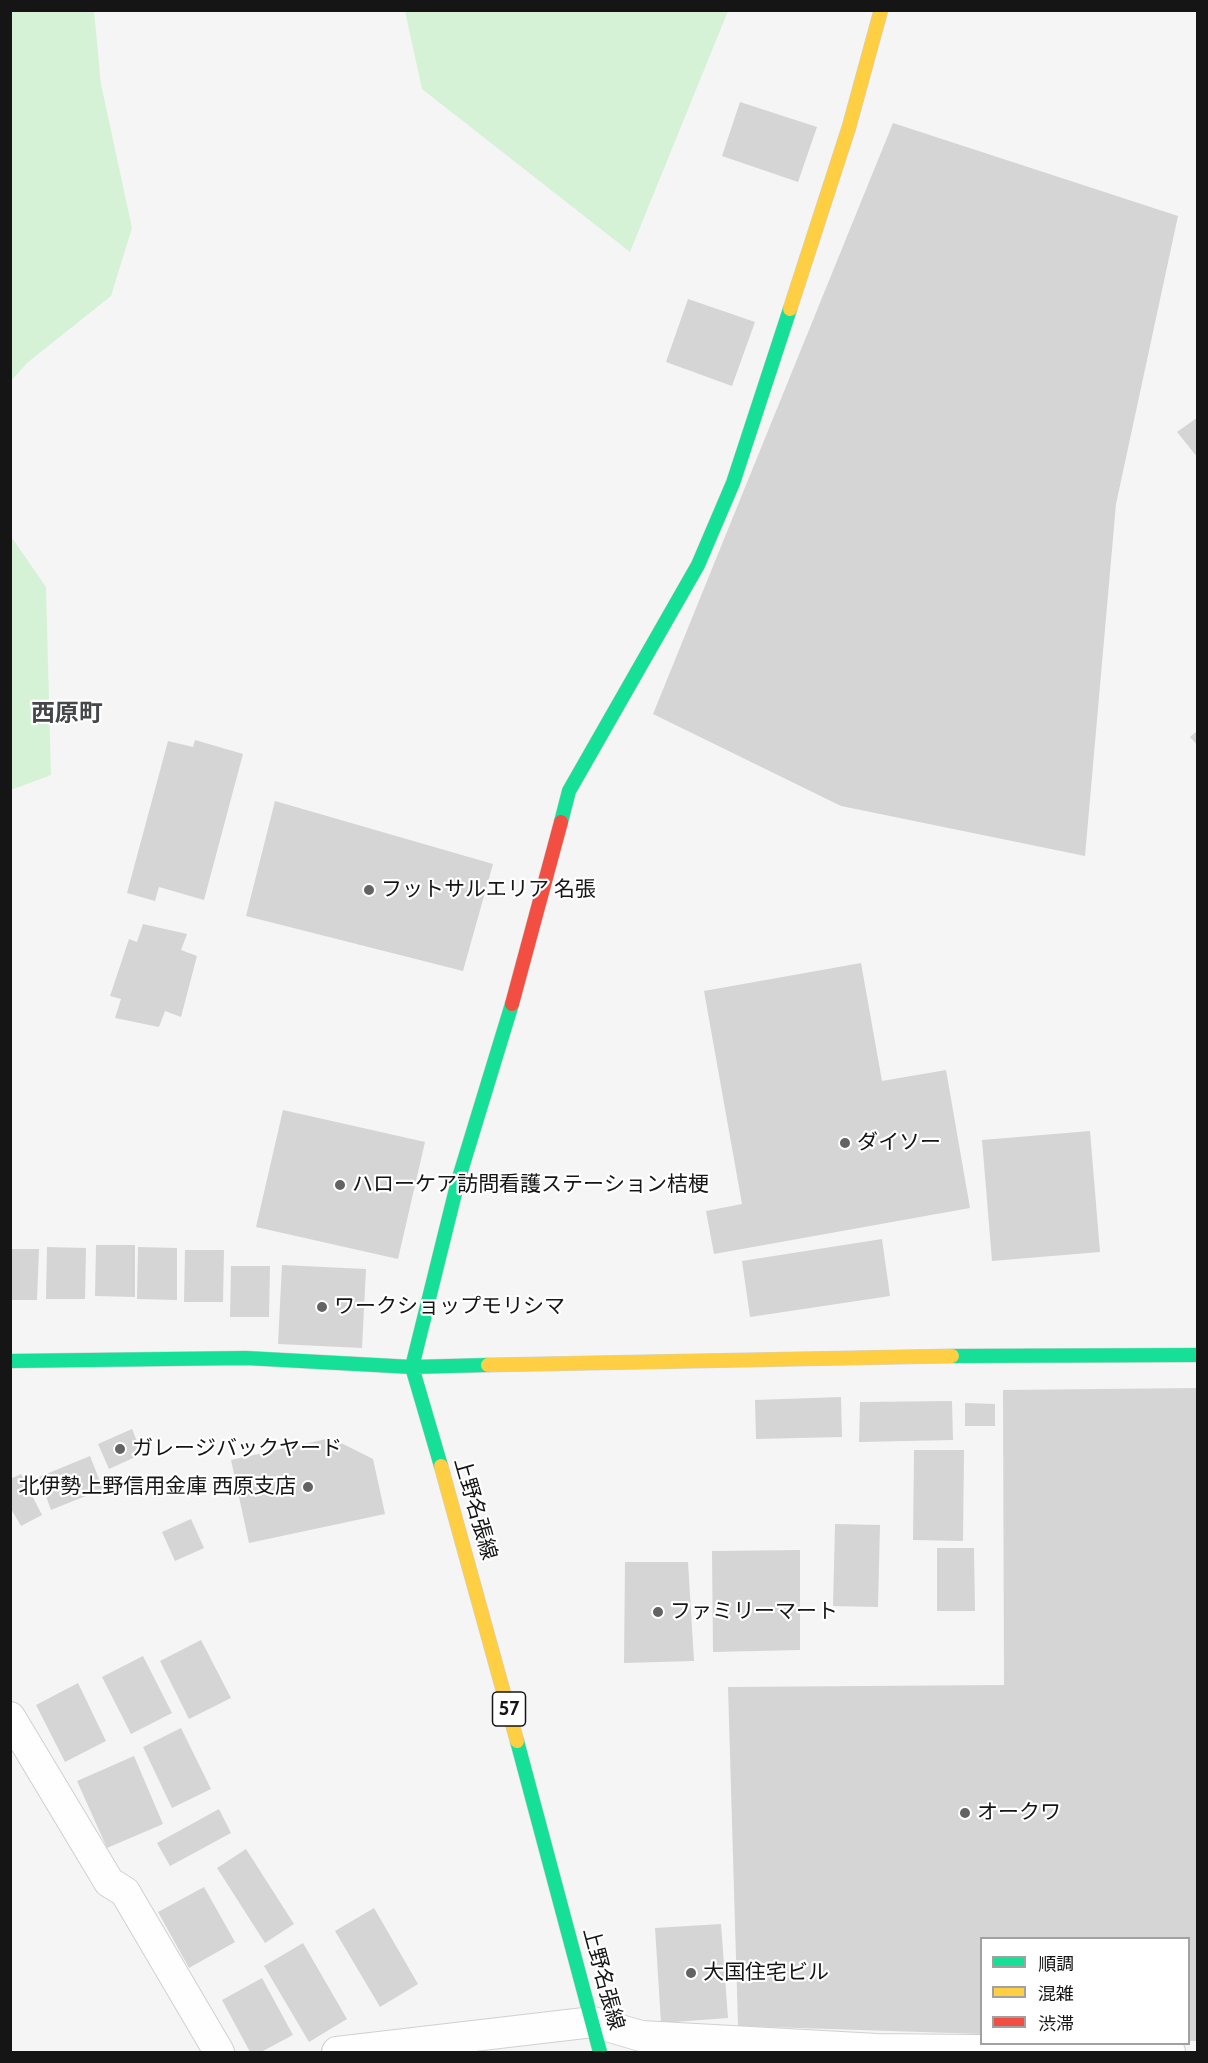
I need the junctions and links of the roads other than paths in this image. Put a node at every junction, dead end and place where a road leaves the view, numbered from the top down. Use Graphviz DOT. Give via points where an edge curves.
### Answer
graph roads {
  1 [pos="881,10"];
  2 [pos="1197,1355"];
  3 [pos="10,1361"];
  4 [pos="412,1367"];
  5 [pos="10,1717"];
  6 [pos="593,2022"];
  7 [pos="219,2052"];
  8 [pos="337,2052"];
  9 [pos="600,2052"];
  10 [pos="1170,2052"];
  1 -- 4 [label="street" via="849,127 733,483 698,565 568,791 506,1028 458,1182"];
  2 -- 4 [label="street" via="967,1355"];
  3 -- 4 [label="street" via="246,1358"];
  4 -- 6 [label="street, 上野名張線 / 57" via="482,1608"];
  5 -- 7 [label="street" via="109,1882 125,1892"];
  6 -- 8 [label="street"];
  6 -- 9 [label="street, 上野名張線 / 57"];
  6 -- 10 [label="street" via="641,2036 877,2049"];
}
